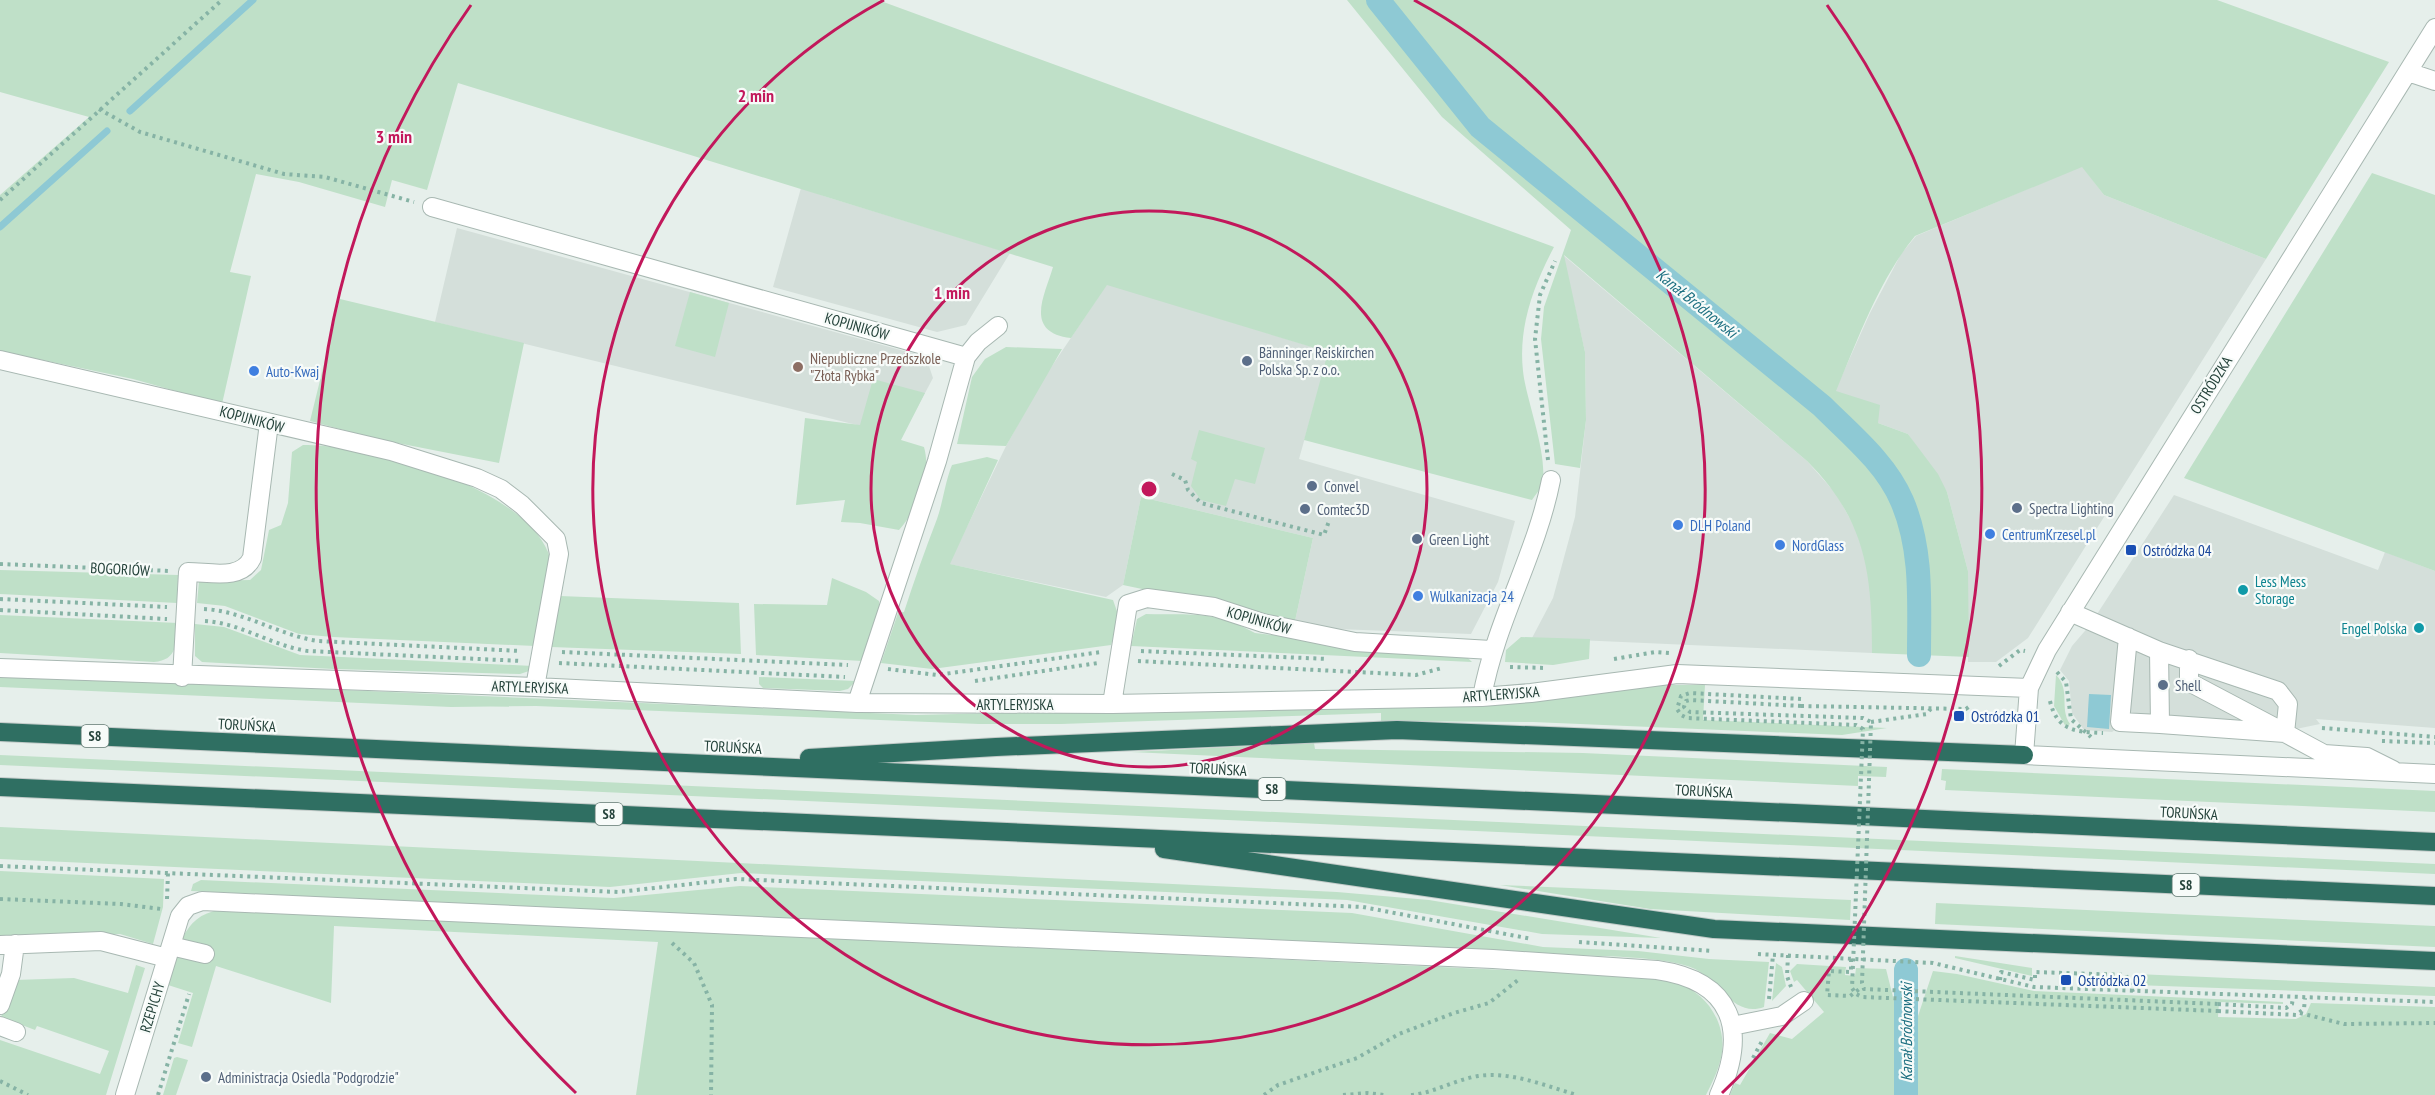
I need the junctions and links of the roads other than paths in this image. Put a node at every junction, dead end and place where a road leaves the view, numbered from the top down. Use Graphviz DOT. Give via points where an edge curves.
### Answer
graph roads {
  1 [pos="2435,28"];
  2 [pos="2408,72"];
  3 [pos="2435,81"];
  4 [pos="432,207"];
  5 [pos="998,326"];
  6 [pos="966,357"];
  7 [pos="0,360"];
  8 [pos="269,423"];
  9 [pos="1551,480"];
  10 [pos="2070,612"];
  11 [pos="2128,637"];
  12 [pos="2158,651"];
  13 [pos="2189,659"];
  14 [pos="1488,662"];
  15 [pos="0,668"];
  16 [pos="182,677"];
  17 [pos="535,687"];
  18 [pos="2030,688"];
  19 [pos="1482,697"];
  20 [pos="857,704"];
  21 [pos="1112,704"];
  22 [pos="2160,724"];
  23 [pos="0,732"];
  24 [pos="2285,733"];
  25 [pos="2024,755"];
  26 [pos="660,762"];
  27 [pos="2397,773"];
  28 [pos="2435,774"];
  29 [pos="0,787"];
  30 [pos="1031,833"];
  31 [pos="2435,842"];
  32 [pos="2435,896"];
  33 [pos="7,944"];
  34 [pos="169,952"];
  35 [pos="205,954"];
  36 [pos="2435,961"];
  37 [pos="1804,1001"];
  38 [pos="0,1005"];
  39 [pos="1732,1026"];
  40 [pos="125,1095"];
  41 [pos="1719,1095"];
  1 -- 2 [label="street, OSTRÓDZKA"];
  2 -- 3 [label="street"];
  2 -- 10 [label="street, OSTRÓDZKA"];
  4 -- 6 [label="street, KOPIJNIKÓW"];
  5 -- 6 [label="street"];
  6 -- 20 [label="street" via="938,461"];
  7 -- 8 [label="street, KOPIJNIKÓW"];
  8 -- 16 [label="street" via="252,558 240,573 188,572"];
  8 -- 17 [label="street, KOPIJNIKÓW" via="391,451 477,478 522,505 556,539 559,554"];
  9 -- 14 [label="street" via="1544,514"];
  10 -- 11 [label="street"];
  10 -- 18 [label="street, OSTRÓDZKA" via="2041,660"];
  11 -- 12 [label="street"];
  11 -- 22 [label="street" via="2120,722"];
  12 -- 13 [label="street"];
  12 -- 22 [label="street"];
  13 -- 24 [label="street" via="2189,682"];
  13 -- 24 [label="street" via="2278,692 2288,704"];
  14 -- 19 [label="street"];
  14 -- 21 [label="street, KOPIJNIKÓW" via="1355,642 1263,623 1214,607 1147,598 1128,604"];
  15 -- 16 [label="street, ARTYLERYJSKA"];
  16 -- 17 [label="street, ARTYLERYJSKA"];
  17 -- 20 [label="street, ARTYLERYJSKA"];
  18 -- 19 [label="street, ARTYLERYJSKA" via="1666,674"];
  18 -- 25 [label="street, OSTRÓDZKA"];
  19 -- 21 [label="street, ARTYLERYJSKA"];
  20 -- 21 [label="street, ARTYLERYJSKA"];
  22 -- 24 [label="street"];
  23 -- 26 [label="highway, TORUŃSKA / S8"];
  24 -- 27 [label="street" via="2324,754 2367,757"];
  25 -- 26 [label="highway" via="1397,730 780,760"];
  25 -- 27 [label="street"];
  26 -- 31 [label="highway, TORUŃSKA / S8"];
  27 -- 28 [label="street"];
  29 -- 30 [label="highway, S8"];
  30 -- 32 [label="highway, S8"];
  30 -- 36 [label="highway" via="1714,929"];
  33 -- 34 [label="street" via="110,941"];
  33 -- 38 [label="street" via="11,974"];
  34 -- 35 [label="street"];
  34 -- 39 [label="street, RZEPICHY" via="173,916 192,903 209,901 1539,962 1657,970 1687,977 1715,995"];
  34 -- 40 [label="street, RZEPICHY"];
  37 -- 39 [label="street" via="1782,1016"];
  39 -- 41 [label="street" via="1732,1058"];
}
